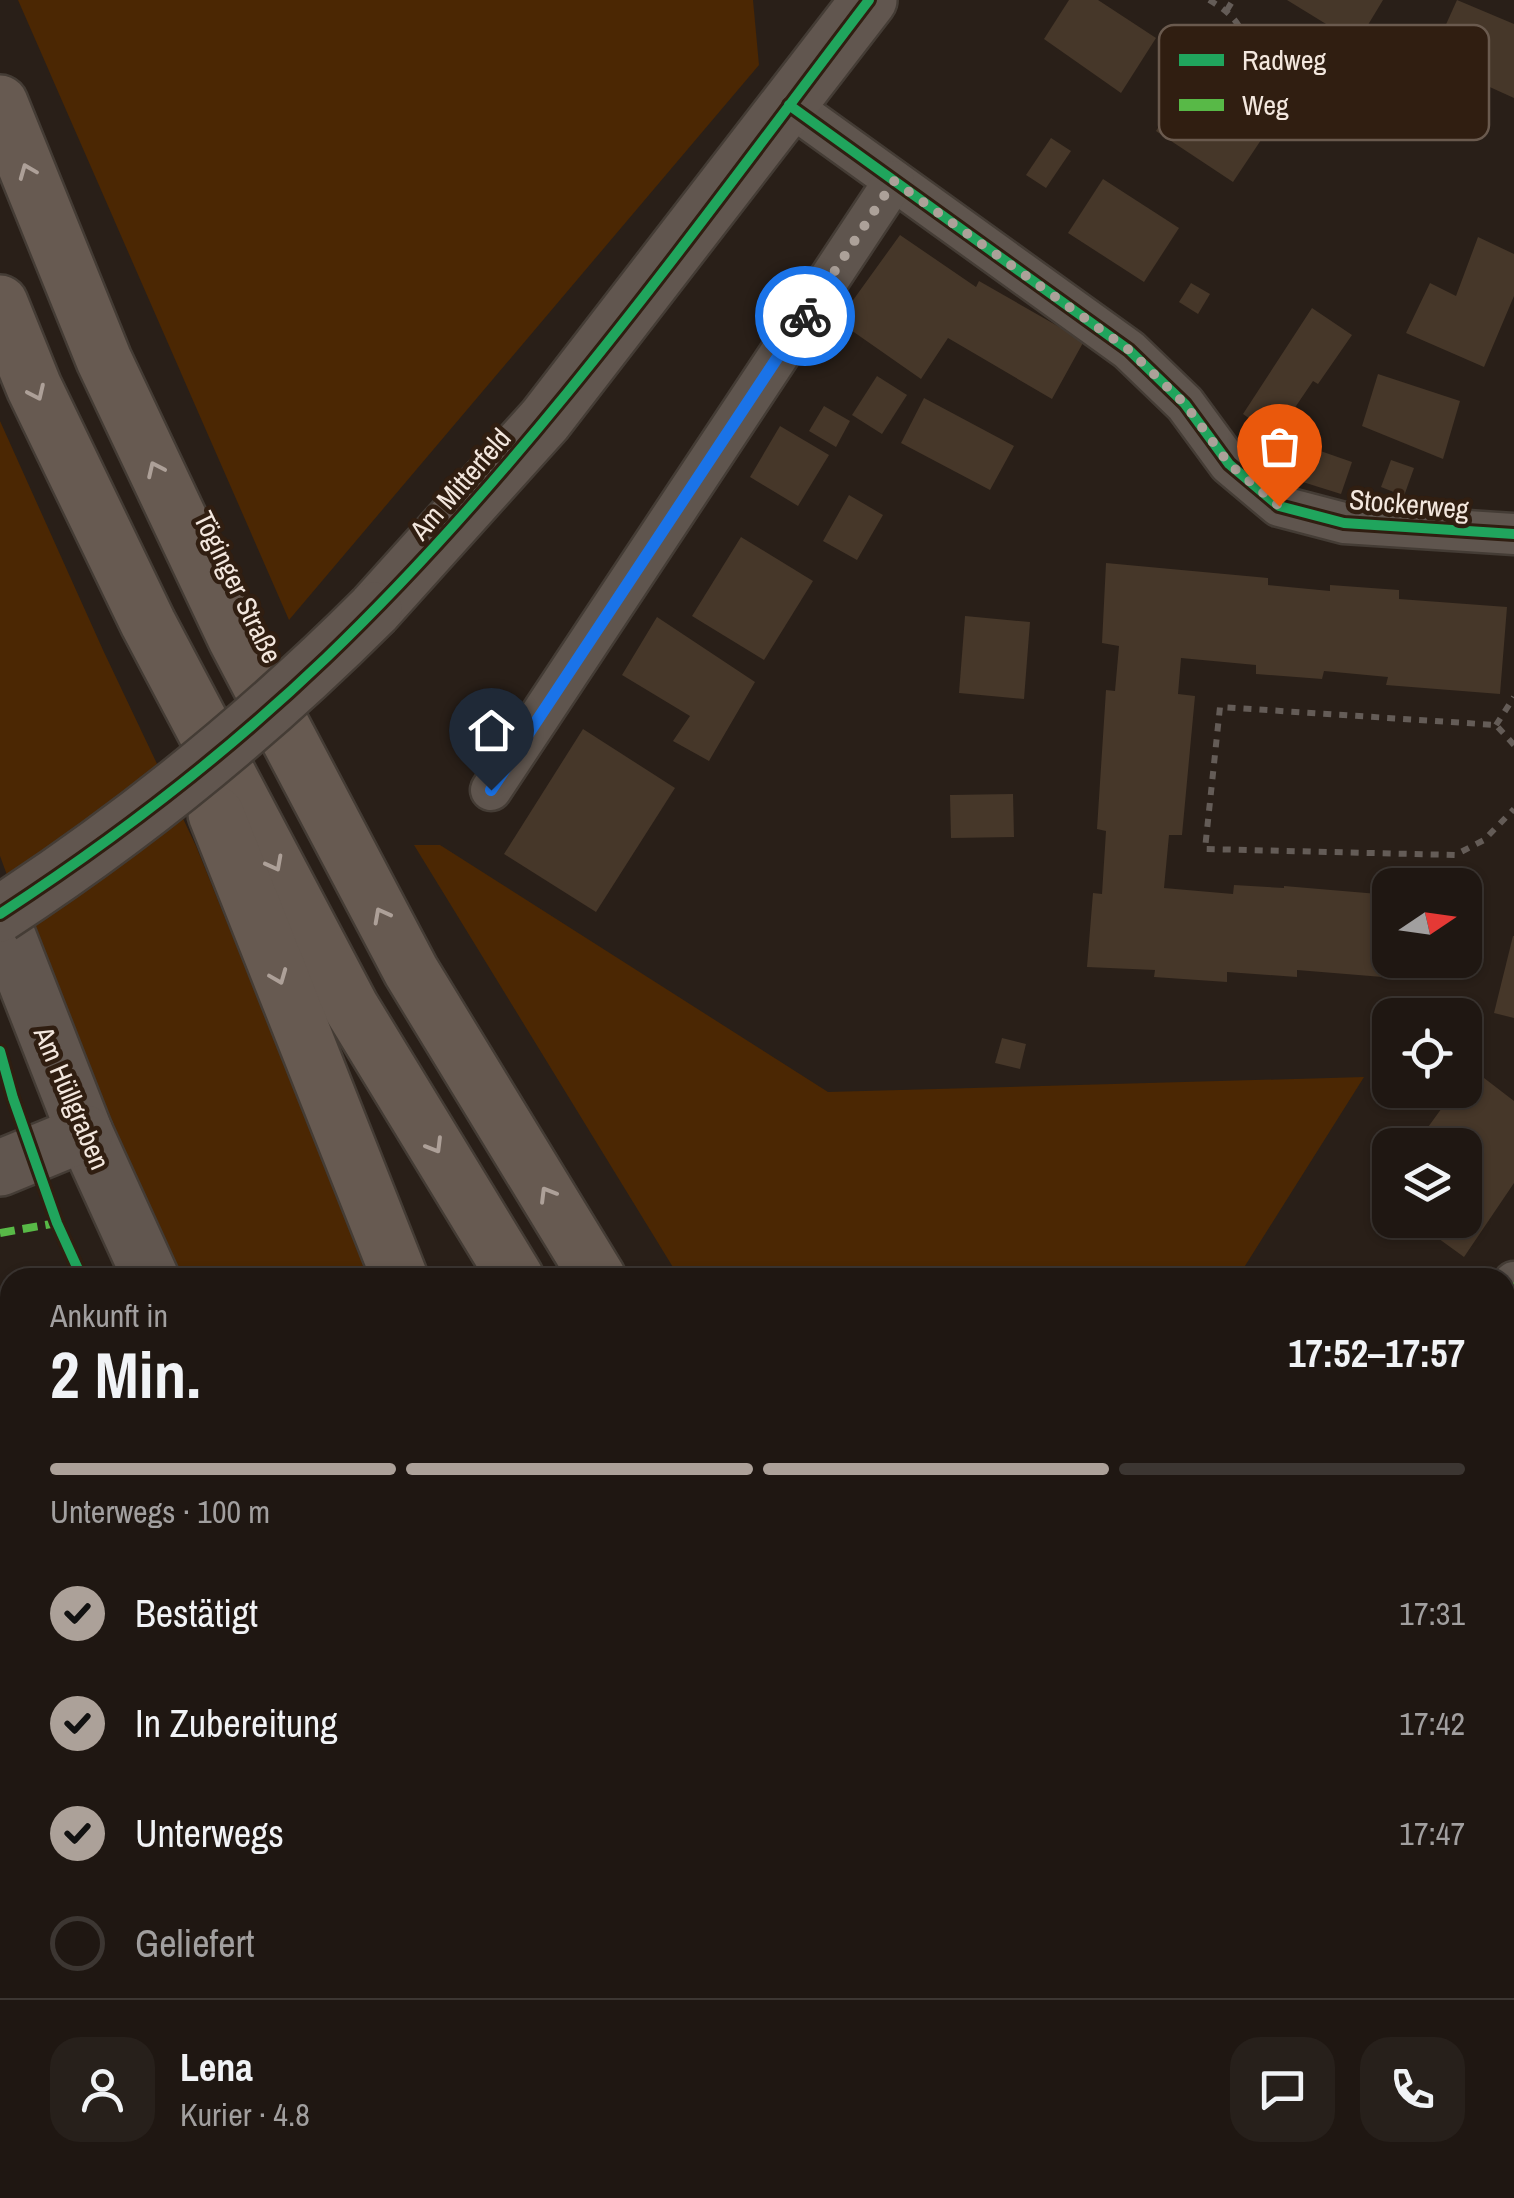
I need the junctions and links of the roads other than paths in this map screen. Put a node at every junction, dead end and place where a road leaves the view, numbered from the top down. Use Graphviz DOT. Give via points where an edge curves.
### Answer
graph roads {
  1 [pos="868,0"];
  2 [pos="0,103"];
  3 [pos="789,105"];
  4 [pos="894,181"];
  5 [pos="0,303"];
  6 [pos="1514,534"];
  7 [pos="148,623"];
  8 [pos="491,790"];
  9 [pos="0,915"];
  10 [pos="85,1133"];
  11 [pos="0,1168"];
  12 [pos="146,1268"];
  13 [pos="396,1268"];
  14 [pos="510,1268"];
  15 [pos="592,1268"];
  1 -- 3 [label="street, Am Mitterfeld"];
  15 -- 2 [label="highway, Töginger Straße, one-way" via="411,971 236,638 104,360"];
  3 -- 4 [label="street, Stockerweg"];
  3 -- 9 [label="street, Am Mitterfeld, bridge" via="546,420 374,610 182,783"];
  4 -- 6 [label="street, Stockerweg" via="1129,350 1185,404 1229,464 1279,506 1344,523"];
  4 -- 8 [label="street"];
  5 -- 7 [label="highway, one-way"];
  7 -- 13 [label="highway, one-way" via="230,854"];
  7 -- 14 [label="highway, one-way" via="350,1008"];
  9 -- 10 [label="street, Am Hüllgraben"];
  10 -- 11 [label="street"];
  10 -- 12 [label="street, Am Hüllgraben"];
}
